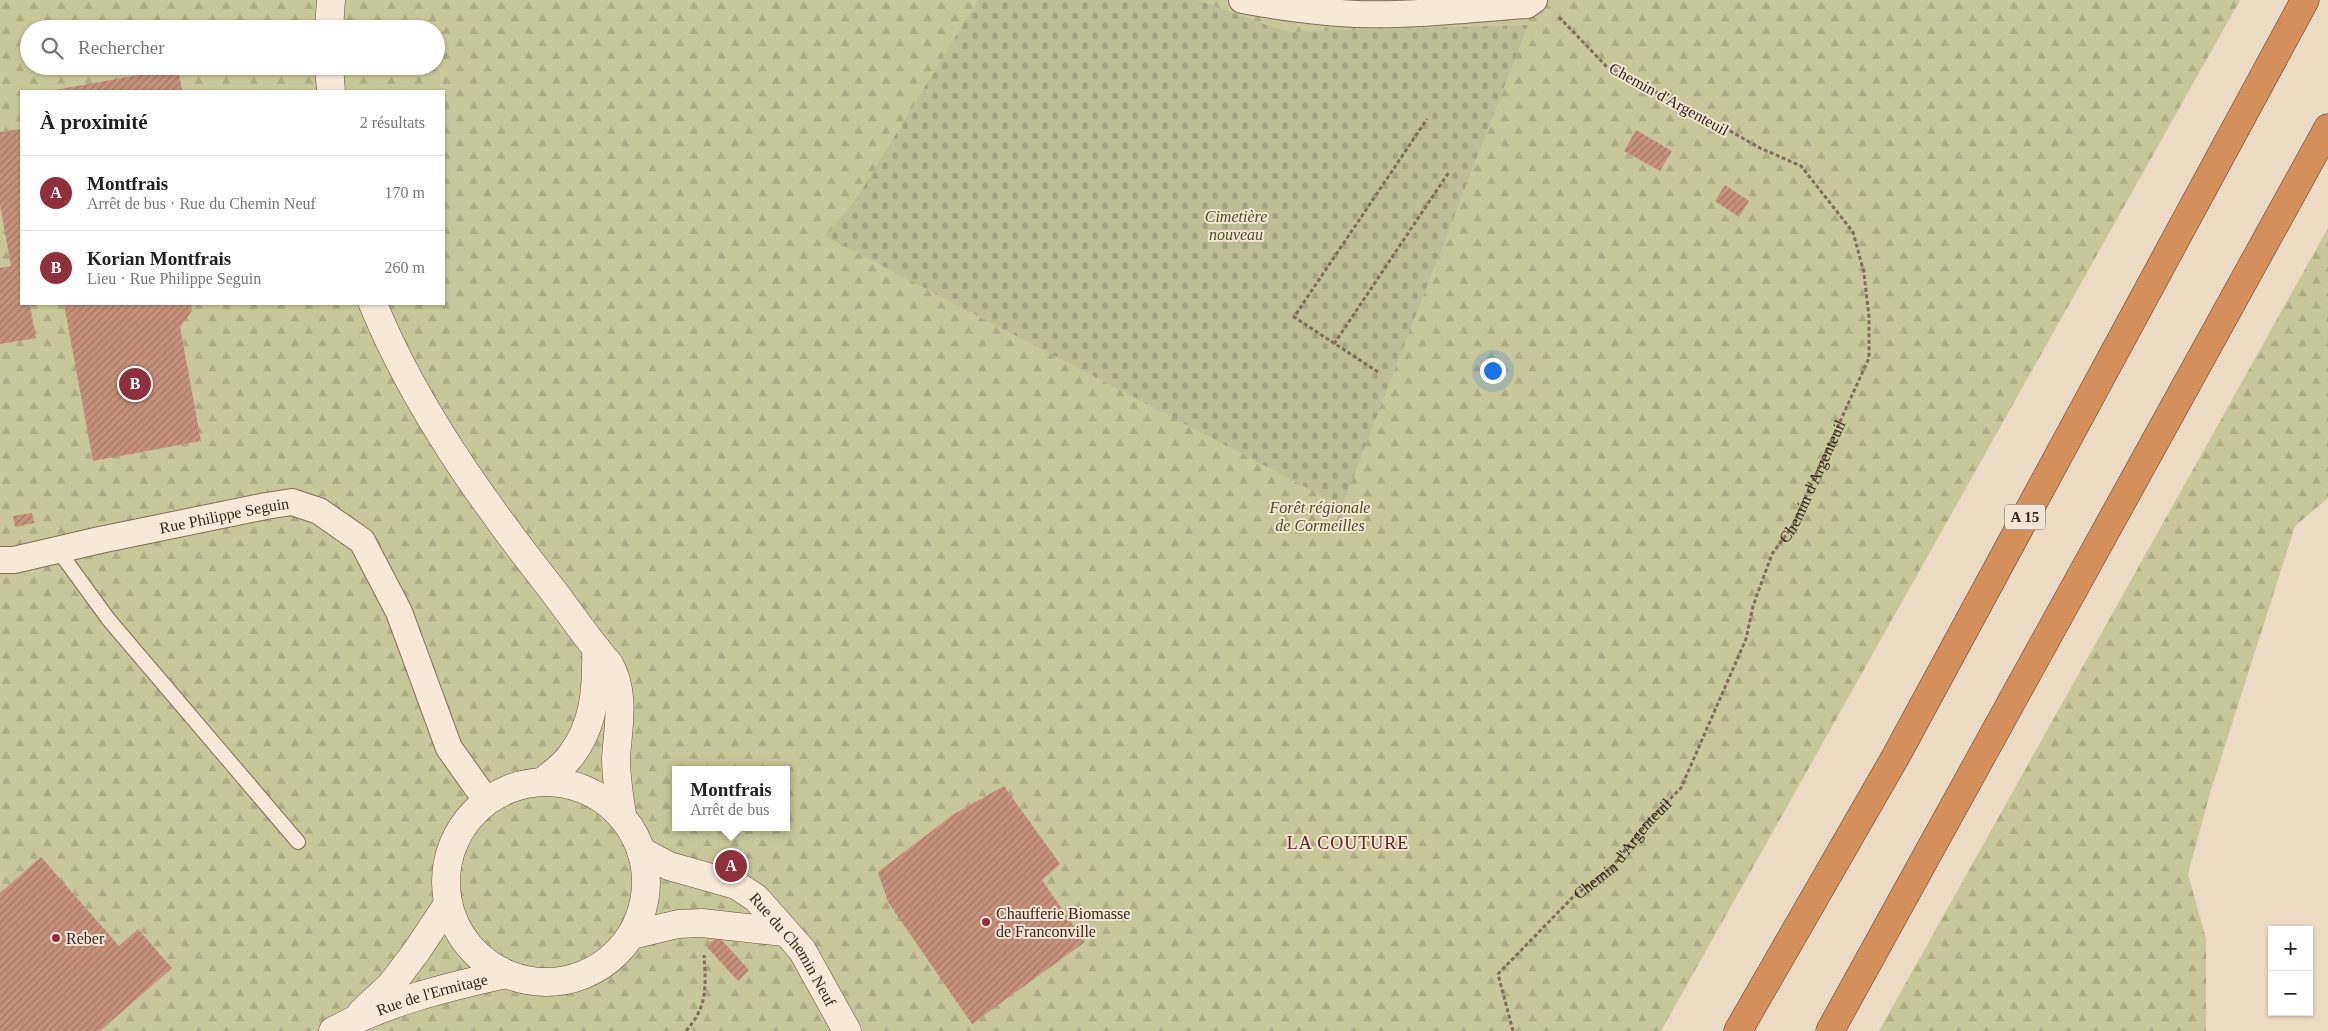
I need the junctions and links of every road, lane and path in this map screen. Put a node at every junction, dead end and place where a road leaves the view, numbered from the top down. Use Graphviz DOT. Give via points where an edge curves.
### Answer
graph roads {
  1 [pos="331,0"];
  2 [pos="1242,0"];
  3 [pos="2305,0"];
  4 [pos="1539,6"];
  5 [pos="330,20"];
  6 [pos="329,75"];
  7 [pos="330,90"];
  8 [pos="1426,119"];
  9 [pos="2328,128"];
  10 [pos="1449,172"];
  11 [pos="373,305"];
  12 [pos="1334,344"];
  13 [pos="1378,372"];
  14 [pos="58,550"];
  15 [pos="0,560"];
  16 [pos="596,648"];
  17 [pos="543,781"];
  18 [pos="486,800"];
  19 [pos="622,815"];
  20 [pos="298,842"];
  21 [pos="641,851"];
  22 [pos="448,904"];
  23 [pos="784,932"];
  24 [pos="632,935"];
  25 [pos="506,974"];
  26 [pos="344,1025"];
  27 [pos="847,1031"];
  28 [pos="1513,1031"];
  29 [pos="1738,1031"];
  30 [pos="1830,1031"];
  1 -- 5 [label="street"];
  2 -- 4 [label="street" via="1356,14"];
  3 -- 29 [label="highway, A 15" via="1896,756"];
  4 -- 28 [label="path, Chemin d'Argenteuil" via="1606,66 1638,85 1679,102 1760,148 1801,166 1853,232 1864,273 1869,358 1792,527 1772,554 1746,639 1681,788 1645,824 1613,866 1573,897 1498,974"];
  6 -- 7 [label="street"];
  8 -- 12 [label="path" via="1294,317"];
  9 -- 30 [label="highway"];
  10 -- 12 [label="path"];
  11 -- 16 [label="street" via="404,374 446,440 511,537"];
  12 -- 13 [label="path"];
  14 -- 15 [label="street, Rue Philippe Seguin"];
  14 -- 18 [label="street, Rue Philippe Seguin" via="211,516 292,502 319,511 362,541 399,612 449,748"];
  14 -- 20 [label="lane" via="109,620"];
  16 -- 17 [label="street" via="595,701 581,742 568,760"];
  16 -- 19 [label="street" via="617,678 621,704 617,778"];
  17 -- 18 [label="street" via="504,790"];
  17 -- 19 [label="street" via="560,782 594,793"];
  18 -- 22 [label="street" via="460,829 446,866"];
  19 -- 21 [label="street"];
  21 -- 23 [label="street, Rue du Chemin Neuf" via="668,866 736,885 756,898"];
  21 -- 24 [label="street" via="646,880 643,908"];
  22 -- 25 [label="street" via="460,933 480,958"];
  22 -- 26 [label="street" via="390,985"];
  23 -- 24 [label="street" via="702,923 678,924"];
  23 -- 27 [label="street, Rue du Chemin Neuf" via="802,950"];
  24 -- 25 [label="street" via="613,956 590,973 563,981 534,982"];
  25 -- 26 [label="street, Rue de l'Ermitage" via="448,987"];
}
